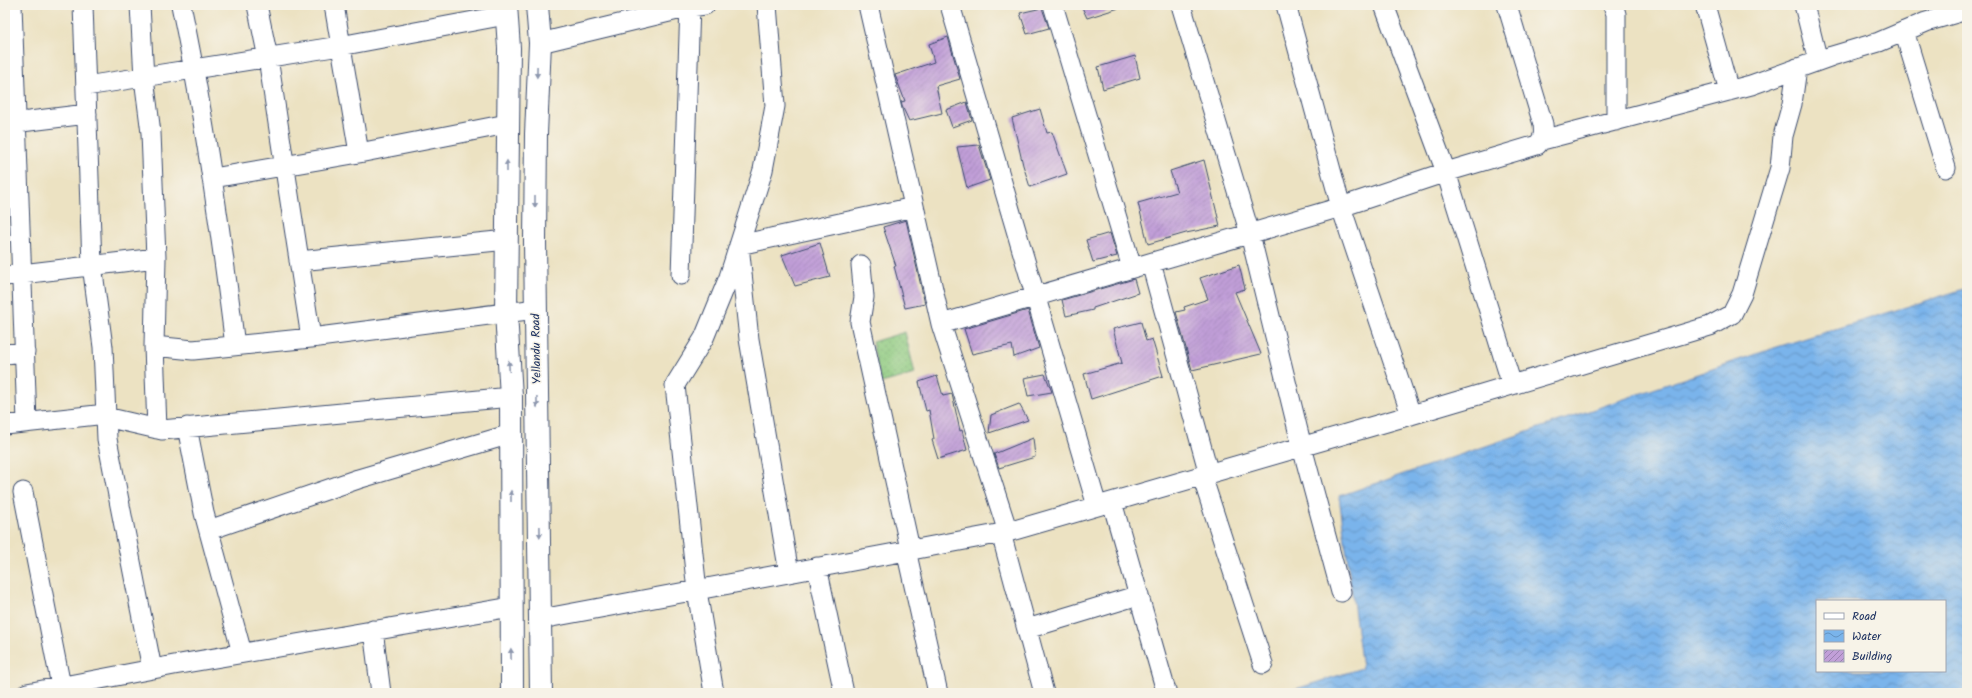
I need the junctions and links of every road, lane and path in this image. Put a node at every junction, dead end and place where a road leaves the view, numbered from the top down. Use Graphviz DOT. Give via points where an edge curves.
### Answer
graph roads {
  1 [pos="12,5"];
  2 [pos="83,5"];
  3 [pos="140,5"];
  4 [pos="181,5"];
  5 [pos="257,5"];
  6 [pos="334,5"];
  7 [pos="537,5"];
  8 [pos="767,5"];
  9 [pos="868,5"];
  10 [pos="950,5"];
  11 [pos="1053,5"];
  12 [pos="1181,5"];
  13 [pos="1286,5"];
  14 [pos="1384,5"];
  15 [pos="1507,5"];
  16 [pos="1613,5"];
  17 [pos="1705,5"];
  18 [pos="1804,5"];
  19 [pos="695,6"];
  20 [pos="506,10"];
  21 [pos="1967,10"];
  22 [pos="1904,31"];
  23 [pos="540,43"];
  24 [pos="9,45"];
  25 [pos="340,46"];
  26 [pos="268,58"];
  27 [pos="1818,60"];
  28 [pos="1797,68"];
  29 [pos="195,70"];
  30 [pos="144,78"];
  31 [pos="86,86"];
  32 [pos="1729,91"];
  33 [pos="87,114"];
  34 [pos="1616,120"];
  35 [pos="11,123"];
  36 [pos="507,124"];
  37 [pos="1542,140"];
  38 [pos="359,153"];
  39 [pos="285,166"];
  40 [pos="1946,168"];
  41 [pos="1446,172"];
  42 [pos="213,178"];
  43 [pos="914,207"];
  44 [pos="1341,207"];
  45 [pos="1250,234"];
  46 [pos="507,240"];
  47 [pos="739,245"];
  48 [pos="156,258"];
  49 [pos="299,261"];
  50 [pos="1151,263"];
  51 [pos="92,265"];
  52 [pos="861,265"];
  53 [pos="1132,268"];
  54 [pos="13,275"];
  55 [pos="681,275"];
  56 [pos="1034,297"];
  57 [pos="536,309"];
  58 [pos="506,312"];
  59 [pos="941,324"];
  60 [pos="311,338"];
  61 [pos="154,346"];
  62 [pos="235,346"];
  63 [pos="25,352"];
  64 [pos="5,354"];
  65 [pos="1512,385"];
  66 [pos="511,397"];
  67 [pos="1411,415"];
  68 [pos="106,417"];
  69 [pos="27,422"];
  70 [pos="5,425"];
  71 [pos="187,427"];
  72 [pos="157,429"];
  73 [pos="511,434"];
  74 [pos="1302,447"];
  75 [pos="1206,475"];
  76 [pos="23,492"];
  77 [pos="1104,504"];
  78 [pos="209,530"];
  79 [pos="1004,532"];
  80 [pos="908,549"];
  81 [pos="817,567"];
  82 [pos="790,572"];
  83 [pos="697,591"];
  84 [pos="1341,592"];
  85 [pos="1139,595"];
  86 [pos="511,606"];
  87 [pos="541,619"];
  88 [pos="1027,629"];
  89 [pos="373,630"];
  90 [pos="242,653"];
  91 [pos="1263,664"];
  92 [pos="152,669"];
  93 [pos="61,686"];
  94 [pos="1166,692"];
  95 [pos="27,693"];
  96 [pos="381,693"];
  97 [pos="512,693"];
  98 [pos="541,693"];
  99 [pos="714,693"];
  100 [pos="844,693"];
  101 [pos="938,693"];
  102 [pos="1044,693"];
  1 -- 24 [label="street"];
  2 -- 31 [label="street"];
  3 -- 30 [label="street"];
  4 -- 29 [label="street"];
  5 -- 26 [label="street"];
  6 -- 25 [label="street"];
  7 -- 23 [label="main road, Yellandu Road"];
  8 -- 47 [label="street" via="775,106 763,170"];
  9 -- 43 [label="street"];
  10 -- 56 [label="street"];
  11 -- 53 [label="street"];
  12 -- 45 [label="street"];
  13 -- 44 [label="street"];
  14 -- 41 [label="street"];
  15 -- 37 [label="street" via="1543,124"];
  16 -- 34 [label="street" via="1616,14"];
  17 -- 32 [label="street"];
  18 -- 27 [label="street"];
  19 -- 23 [label="street"];
  19 -- 55 [label="street"];
  20 -- 25 [label="street"];
  20 -- 36 [label="main road"];
  21 -- 22 [label="street"];
  22 -- 27 [label="street" via="1879,42"];
  22 -- 40 [label="street"];
  23 -- 57 [label="main road, Yellandu Road, one-way" via="536,134"];
  24 -- 35 [label="street"];
  25 -- 26 [label="street"];
  25 -- 38 [label="street"];
  26 -- 29 [label="street"];
  26 -- 39 [label="street"];
  27 -- 28 [label="street"];
  28 -- 32 [label="street"];
  28 -- 65 [label="street" via="1792,104 1783,136 1780,168 1742,294 1732,314 1710,326"];
  29 -- 30 [label="street"];
  29 -- 42 [label="street"];
  30 -- 31 [label="street"];
  30 -- 48 [label="street" via="151,133"];
  31 -- 33 [label="street"];
  32 -- 34 [label="street"];
  33 -- 35 [label="street"];
  33 -- 51 [label="street"];
  34 -- 37 [label="street"];
  35 -- 54 [label="street"];
  36 -- 38 [label="street"];
  46 -- 36 [label="main road, one-way"];
  37 -- 41 [label="street" via="1537,145"];
  38 -- 39 [label="street"];
  39 -- 42 [label="street"];
  39 -- 49 [label="street"];
  41 -- 44 [label="street"];
  41 -- 65 [label="street"];
  42 -- 62 [label="street"];
  43 -- 47 [label="street"];
  43 -- 59 [label="street"];
  44 -- 45 [label="street"];
  44 -- 67 [label="street"];
  45 -- 50 [label="street"];
  45 -- 74 [label="street"];
  46 -- 49 [label="street"];
  46 -- 58 [label="main road"];
  47 -- 82 [label="street" via="749,339"];
  47 -- 83 [label="street" via="704,338 675,385"];
  48 -- 51 [label="street"];
  48 -- 61 [label="street"];
  49 -- 60 [label="street"];
  50 -- 53 [label="street"];
  50 -- 75 [label="street"];
  51 -- 54 [label="street"];
  51 -- 68 [label="street" via="103,347"];
  52 -- 80 [label="street" via="864,297 860,322"];
  53 -- 56 [label="street"];
  54 -- 63 [label="street"];
  56 -- 59 [label="street"];
  56 -- 77 [label="street"];
  57 -- 58 [label="street"];
  57 -- 87 [label="main road, Yellandu Road, one-way"];
  58 -- 60 [label="street"];
  66 -- 58 [label="main road, one-way"];
  59 -- 79 [label="street"];
  60 -- 62 [label="street"];
  61 -- 62 [label="street" via="192,350"];
  61 -- 72 [label="street"];
  63 -- 64 [label="street"];
  63 -- 69 [label="street"];
  65 -- 67 [label="street"];
  66 -- 71 [label="street"];
  66 -- 73 [label="main road"];
  67 -- 74 [label="street"];
  68 -- 69 [label="street" via="97,415"];
  68 -- 72 [label="street"];
  68 -- 92 [label="street" via="107,439 118,502"];
  69 -- 70 [label="street"];
  71 -- 72 [label="street"];
  71 -- 78 [label="street"];
  73 -- 78 [label="street" via="358,479"];
  86 -- 73 [label="main road, one-way"];
  74 -- 75 [label="street"];
  74 -- 84 [label="street"];
  75 -- 77 [label="street"];
  75 -- 91 [label="street"];
  76 -- 93 [label="street"];
  77 -- 79 [label="street"];
  77 -- 85 [label="street"];
  78 -- 90 [label="street"];
  79 -- 80 [label="street"];
  79 -- 88 [label="street"];
  80 -- 81 [label="street"];
  80 -- 101 [label="street"];
  81 -- 82 [label="street"];
  81 -- 100 [label="street"];
  82 -- 83 [label="street"];
  83 -- 87 [label="street"];
  83 -- 99 [label="street"];
  85 -- 88 [label="street"];
  85 -- 94 [label="street"];
  86 -- 89 [label="street"];
  97 -- 86 [label="main road, one-way"];
  87 -- 98 [label="main road, Yellandu Road"];
  88 -- 102 [label="street"];
  89 -- 90 [label="street"];
  89 -- 96 [label="street"];
  90 -- 92 [label="street"];
  92 -- 93 [label="street"];
  93 -- 95 [label="street"];
}
